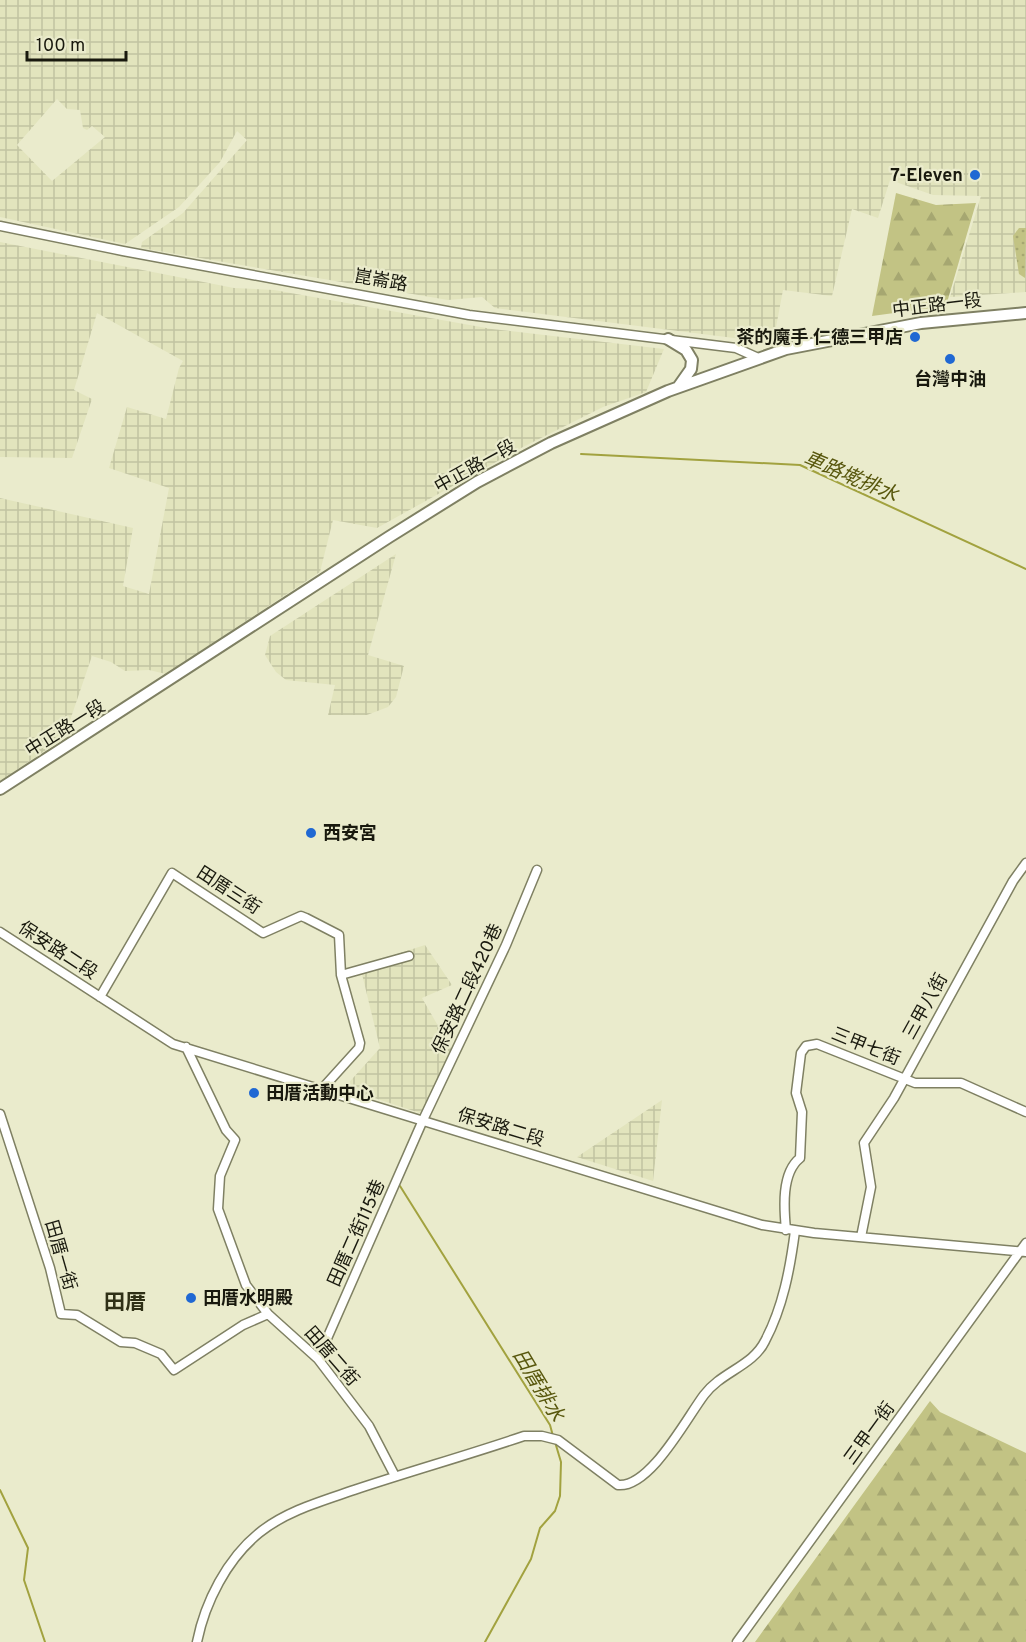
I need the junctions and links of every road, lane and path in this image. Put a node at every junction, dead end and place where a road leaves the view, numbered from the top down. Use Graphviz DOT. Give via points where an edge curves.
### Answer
graph roads {
  1 [pos="0,226"];
  2 [pos="1026,313"];
  3 [pos="668,339"];
  4 [pos="756,357"];
  5 [pos="678,387"];
  6 [pos="0,789"];
  7 [pos="1026,863"];
  8 [pos="537,870"];
  9 [pos="0,932"];
  10 [pos="409,956"];
  11 [pos="341,975"];
  12 [pos="100,997"];
  13 [pos="186,1047"];
  14 [pos="903,1078"];
  15 [pos="321,1090"];
  16 [pos="1026,1112"];
  17 [pos="0,1114"];
  18 [pos="423,1120"];
  19 [pos="790,1230"];
  20 [pos="861,1237"];
  21 [pos="1026,1243"];
  22 [pos="1023,1252"];
  23 [pos="268,1314"];
  24 [pos="318,1359"];
  25 [pos="395,1476"];
  26 [pos="197,1642"];
  27 [pos="737,1642"];
  1 -- 3 [label="street, 崑崙路" via="469,315"];
  2 -- 4 [label="main road, 中正路一段" via="921,323"];
  3 -- 4 [label="street, 崑崙路" via="736,348"];
  3 -- 5 [label="main road" via="686,350 692,360 691,369"];
  4 -- 5 [label="main road, 中正路一段"];
  5 -- 6 [label="main road, 中正路一段" via="551,443 477,482"];
  7 -- 14 [label="street, 三甲八街"];
  8 -- 18 [label="street, 保安路二段420巷"];
  9 -- 12 [label="street, 保安路二段"];
  10 -- 11 [label="street"];
  11 -- 12 [label="street, 田厝三街" via="341,942 335,932 301,916 263,933 172,873"];
  11 -- 15 [label="street, 田厝三街" via="359,1048"];
  12 -- 13 [label="street, 保安路二段" via="173,1044"];
  13 -- 15 [label="street, 保安路二段"];
  13 -- 23 [label="street, 田厝二街" via="226,1130 235,1140 220,1176 218,1209 246,1285"];
  14 -- 16 [label="street, 三甲七街" via="915,1083 961,1083"];
  14 -- 19 [label="street, 三甲七街" via="817,1044 806,1046 801,1053 796,1093 802,1112 800,1158 786,1182"];
  14 -- 20 [label="street, 三甲八街" via="864,1143 872,1187"];
  15 -- 18 [label="street, 保安路二段"];
  17 -- 23 [label="street, 田厝一街" via="61,1314 77,1315 121,1342 135,1343 161,1354 174,1370 235,1330"];
  18 -- 19 [label="street, 保安路二段" via="737,1218"];
  18 -- 24 [label="street, 田厝二街115巷"];
  19 -- 20 [label="street, 保安路二段"];
  19 -- 25 [label="street" via="784,1294 759,1351 705,1393 672,1442 637,1481 618,1485 555,1440 524,1436"];
  20 -- 22 [label="street, 保安路二段"];
  21 -- 22 [label="street, 三甲一街"];
  22 -- 27 [label="street, 三甲一街"];
  23 -- 24 [label="street, 田厝二街"];
  24 -- 25 [label="street, 田厝二街" via="369,1426"];
  25 -- 26 [label="street" via="287,1515 257,1534 215,1589"];
}
